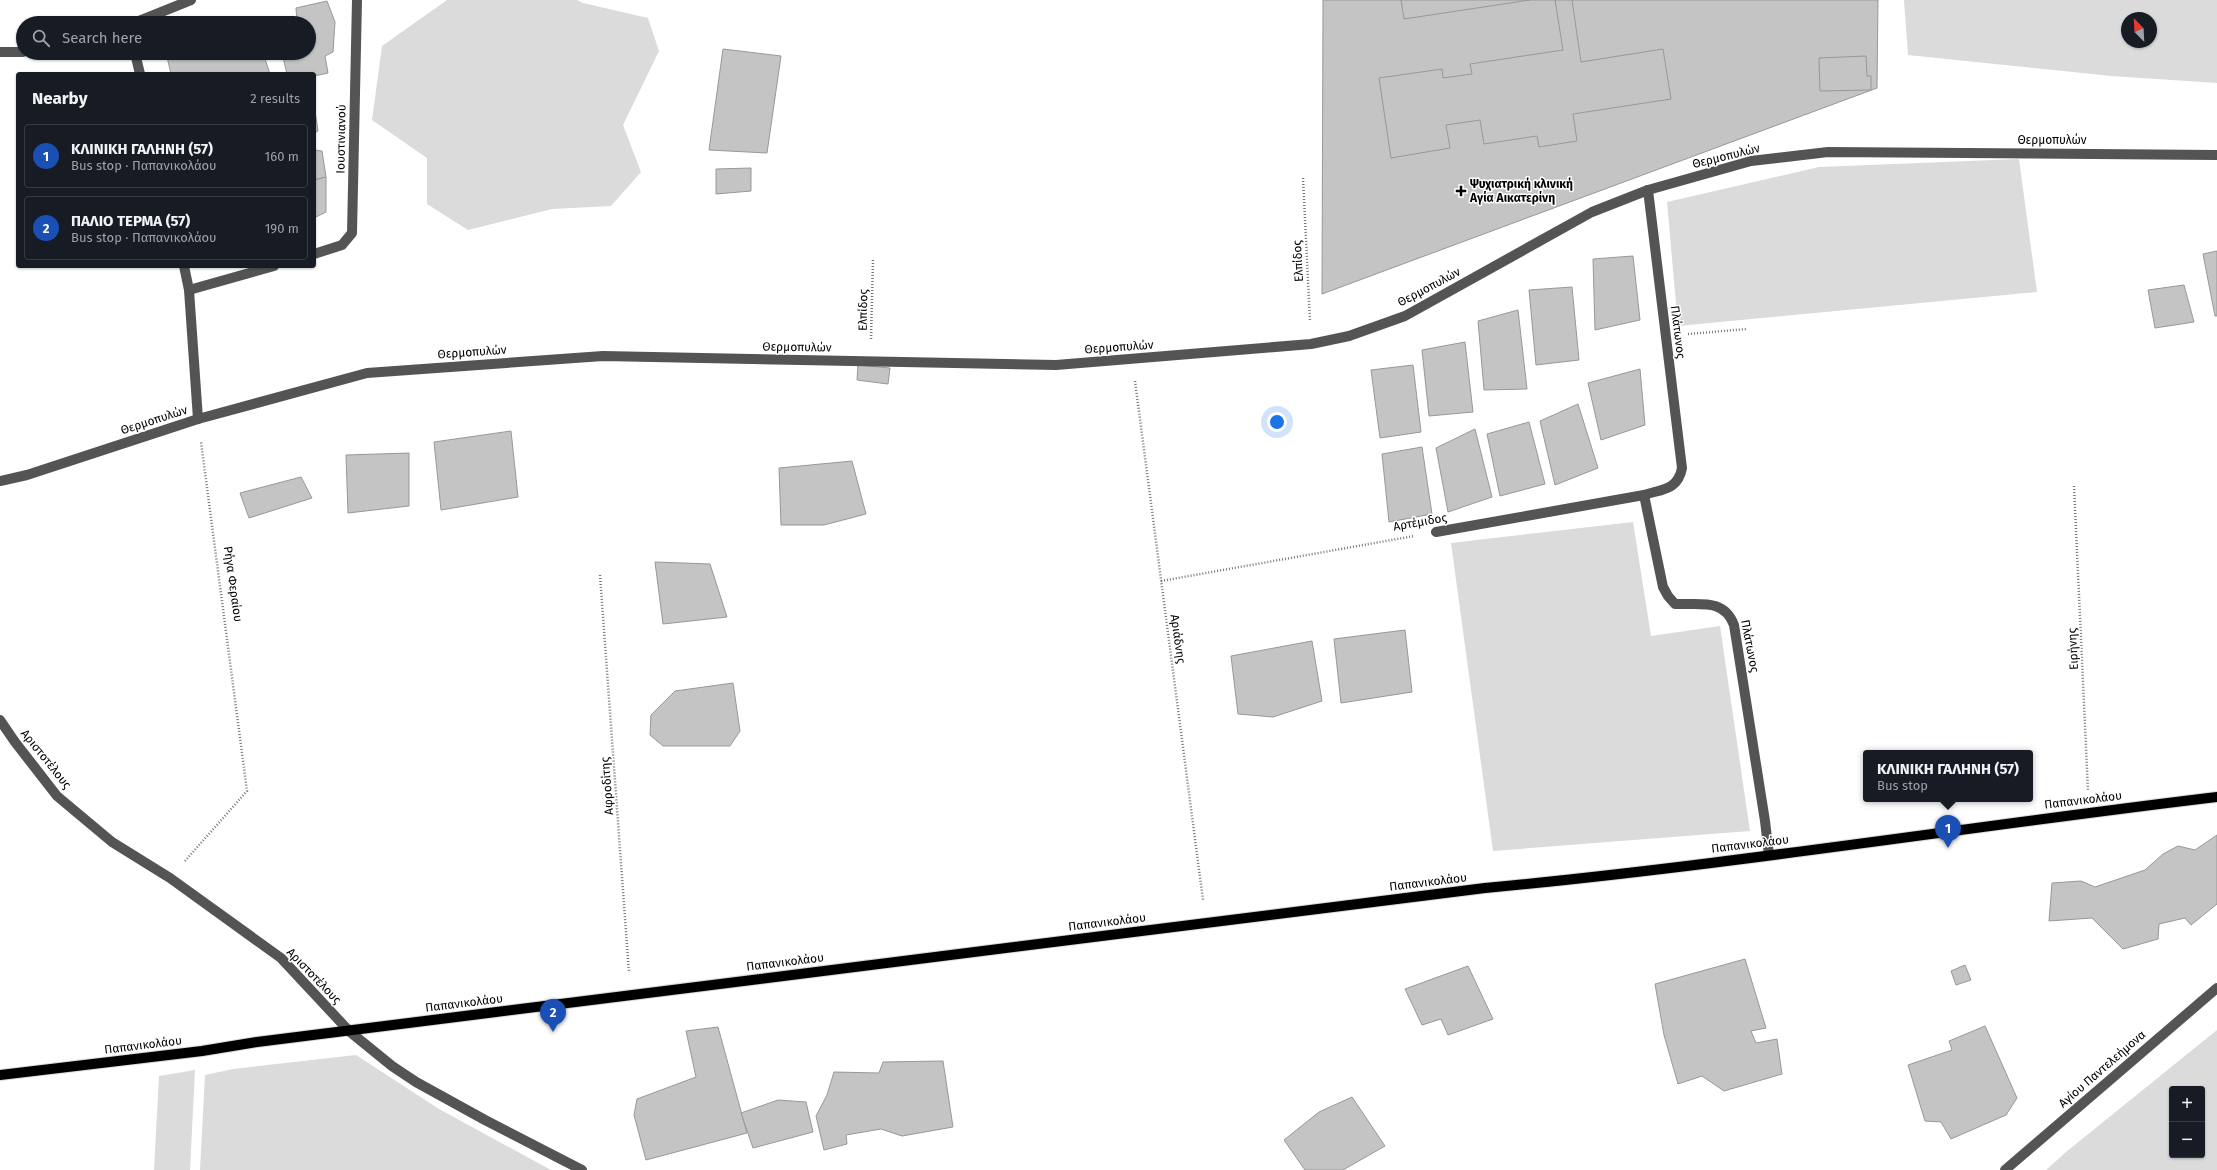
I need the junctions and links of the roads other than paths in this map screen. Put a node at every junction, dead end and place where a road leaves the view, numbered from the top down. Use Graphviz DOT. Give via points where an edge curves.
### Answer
graph roads {
  1 [pos="191,0"];
  2 [pos="357,0"];
  3 [pos="151,16"];
  4 [pos="0,52"];
  5 [pos="16,52"];
  6 [pos="137,60"];
  7 [pos="140,72"];
  8 [pos="2217,155"];
  9 [pos="1648,190"];
  10 [pos="316,253"];
  11 [pos="184,268"];
  12 [pos="267,268"];
  13 [pos="189,290"];
  14 [pos="198,418"];
  15 [pos="1680,478"];
  16 [pos="0,482"];
  17 [pos="1644,495"];
  18 [pos="1436,532"];
  19 [pos="0,720"];
  20 [pos="2217,797"];
  21 [pos="1768,855"];
  22 [pos="2217,988"];
  23 [pos="349,1031"];
  24 [pos="0,1075"];
  25 [pos="582,1170"];
  26 [pos="2005,1170"];
  1 -- 3 [label="street"];
  2 -- 10 [label="street, Ιουστινιανού" via="352,233 342,245"];
  4 -- 5 [label="street"];
  6 -- 7 [label="street"];
  8 -- 9 [label="street, Θερμοπυλών" via="1828,152 1751,161"];
  9 -- 14 [label="street, Θερμοπυλών" via="1592,212 1404,316 1349,336 1311,344 1056,365 603,356 367,372"];
  9 -- 15 [label="street, Πλάτωνος" via="1682,468"];
  11 -- 13 [label="street"];
  12 -- 13 [label="street"];
  13 -- 14 [label="street"];
  14 -- 16 [label="street, Θερμοπυλών"];
  15 -- 17 [label="street, Αρτέμιδος" via="1674,485"];
  17 -- 18 [label="street, Αρτέμιδος"];
  17 -- 21 [label="street, Πλάτωνος" via="1663,586 1668,596 1675,604 1716,605 1731,616 1766,822"];
  19 -- 23 [label="street, Αριστοτέλους" via="57,796 112,842 170,878 281,958"];
  20 -- 21 [label="main road, Παπανικολάου"];
  21 -- 23 [label="main road, Παπανικολάου"];
  22 -- 26 [label="street, Αγίου Παντελεήμονα"];
  23 -- 24 [label="main road, Παπανικολάου"];
  23 -- 25 [label="street, Αριστοτέλους" via="416,1082 555,1158"];
}
